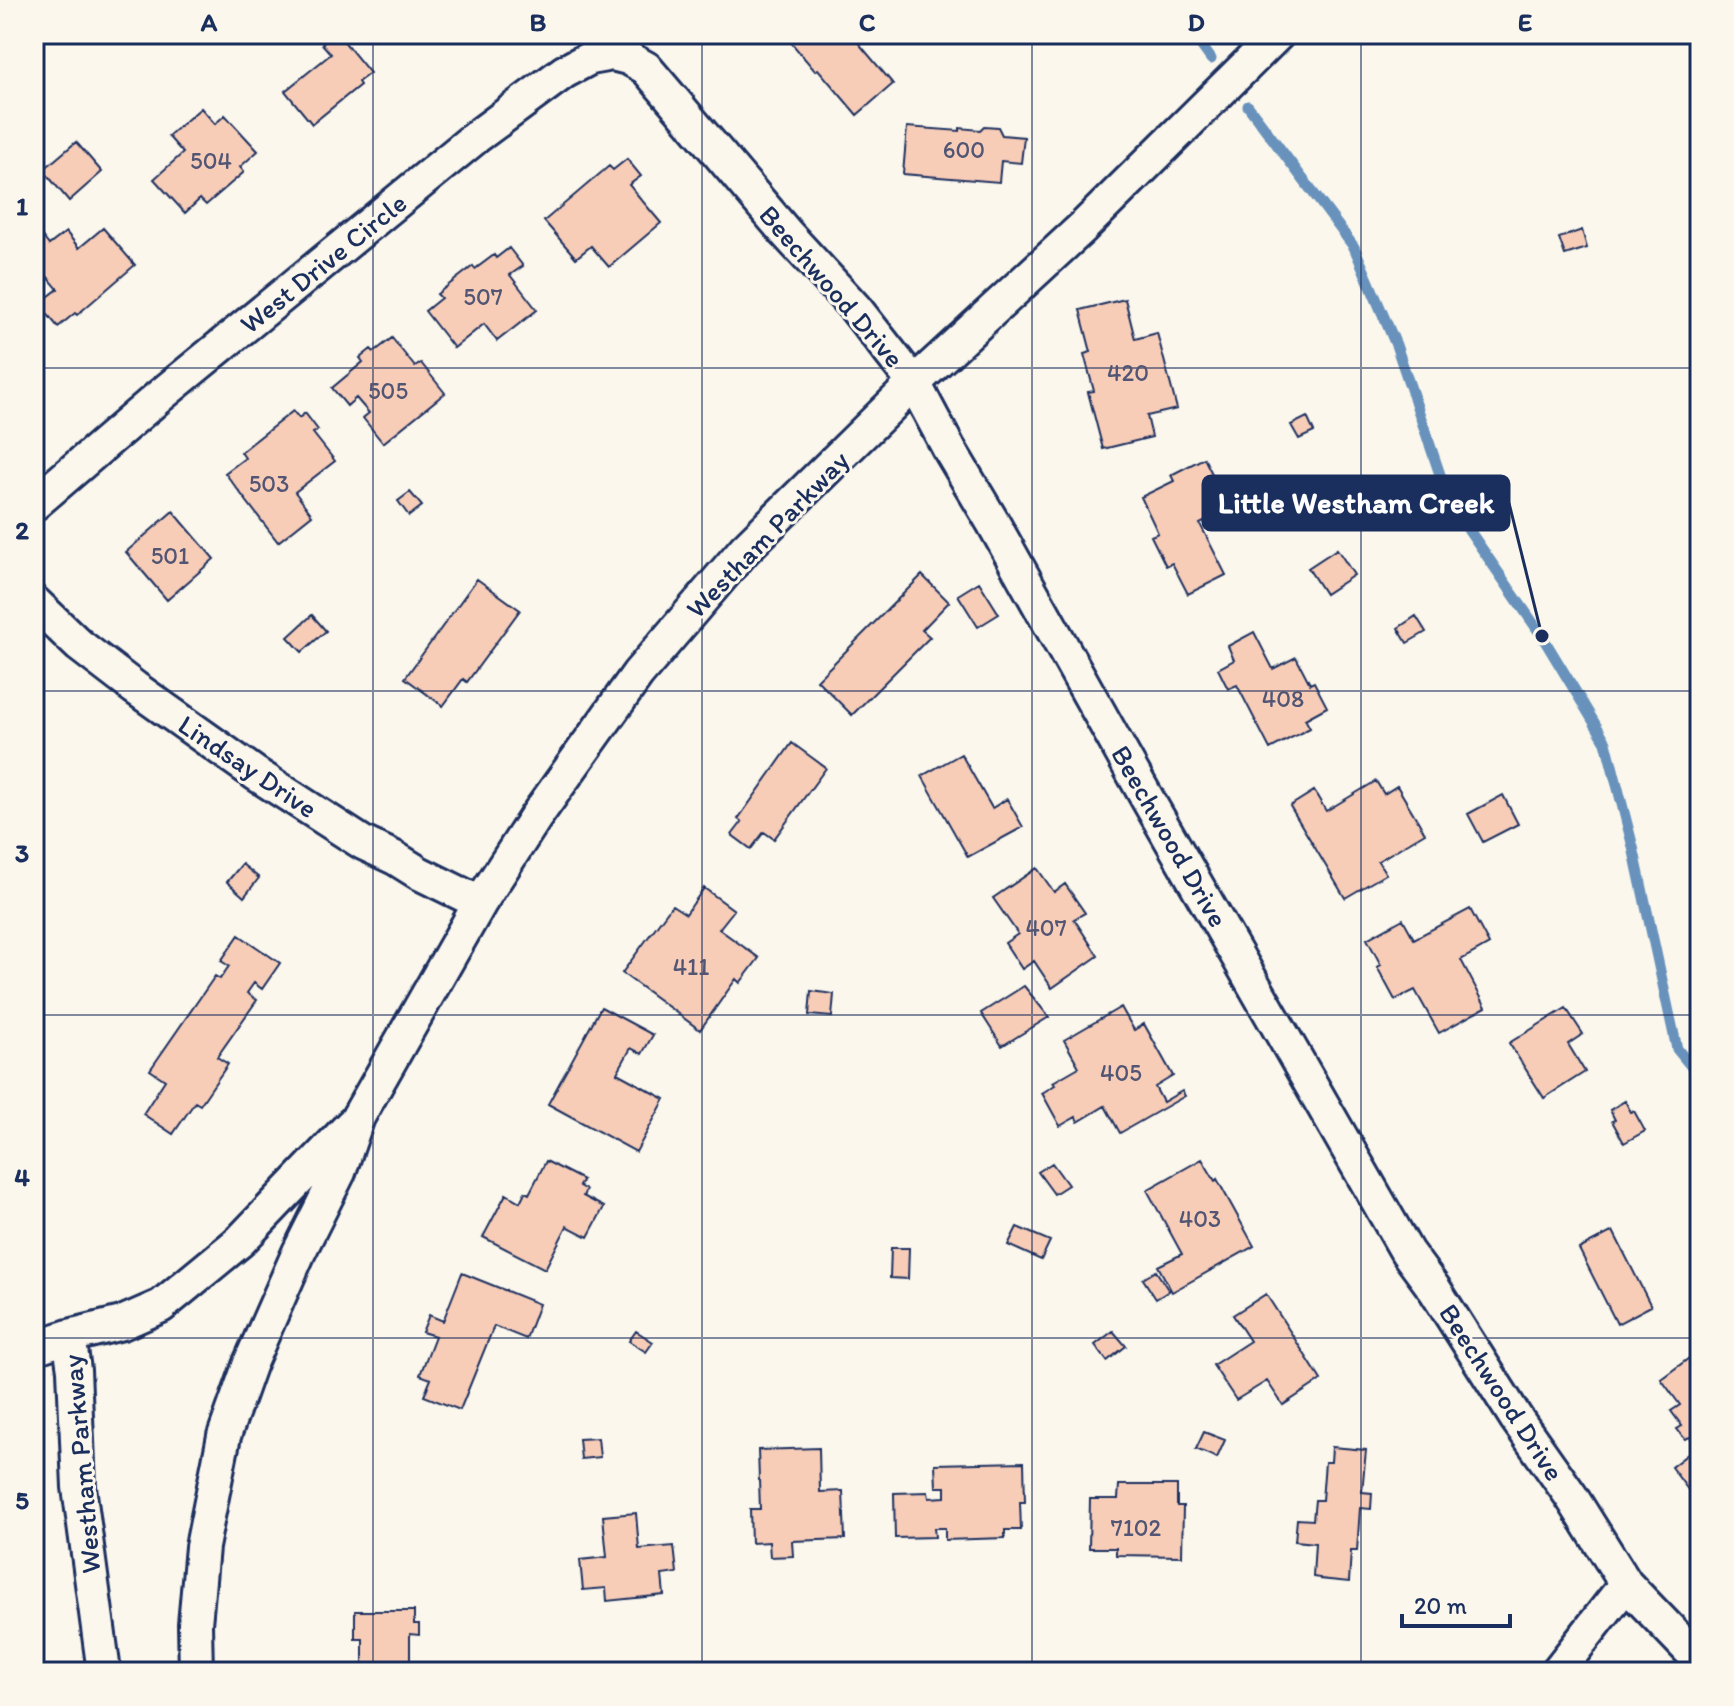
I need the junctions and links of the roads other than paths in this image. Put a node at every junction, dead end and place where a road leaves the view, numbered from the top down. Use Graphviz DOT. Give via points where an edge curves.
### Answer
graph roads {
  1 [pos="1278,34"];
  2 [pos="620,46"];
  3 [pos="914,383"];
  4 [pos="34,504"];
  5 [pos="34,602"];
  6 [pos="480,903"];
  7 [pos="358,1117"];
  8 [pos="69,1336"];
  9 [pos="34,1348"];
  10 [pos="1626,1584"];
  11 [pos="1700,1661"];
  12 [pos="104,1672"];
  13 [pos="196,1672"];
  14 [pos="1557,1672"];
  1 -- 3 [label="street, Westham Parkway" via="1082,228"];
  2 -- 3 [label="street, Beechwood Drive" via="646,68"];
  2 -- 4 [label="street, West Drive Circle" via="564,72 488,128"];
  3 -- 6 [label="street, Westham Parkway" via="745,549 638,674"];
  3 -- 10 [label="street, Beechwood Drive" via="1407,1252"];
  5 -- 6 [label="street, Lindsay Drive" via="79,645 256,774 363,843"];
  6 -- 7 [label="street, Westham Parkway"];
  7 -- 8 [label="street, Westham Parkway" via="240,1241 161,1306 122,1323"];
  7 -- 13 [label="street, Westham Parkway" via="339,1172 250,1363 224,1436 202,1547"];
  8 -- 9 [label="street"];
  8 -- 12 [label="street, Westham Parkway" via="79,1487"];
  10 -- 11 [label="street, Beechwood Drive"];
  10 -- 14 [label="street"];
}
